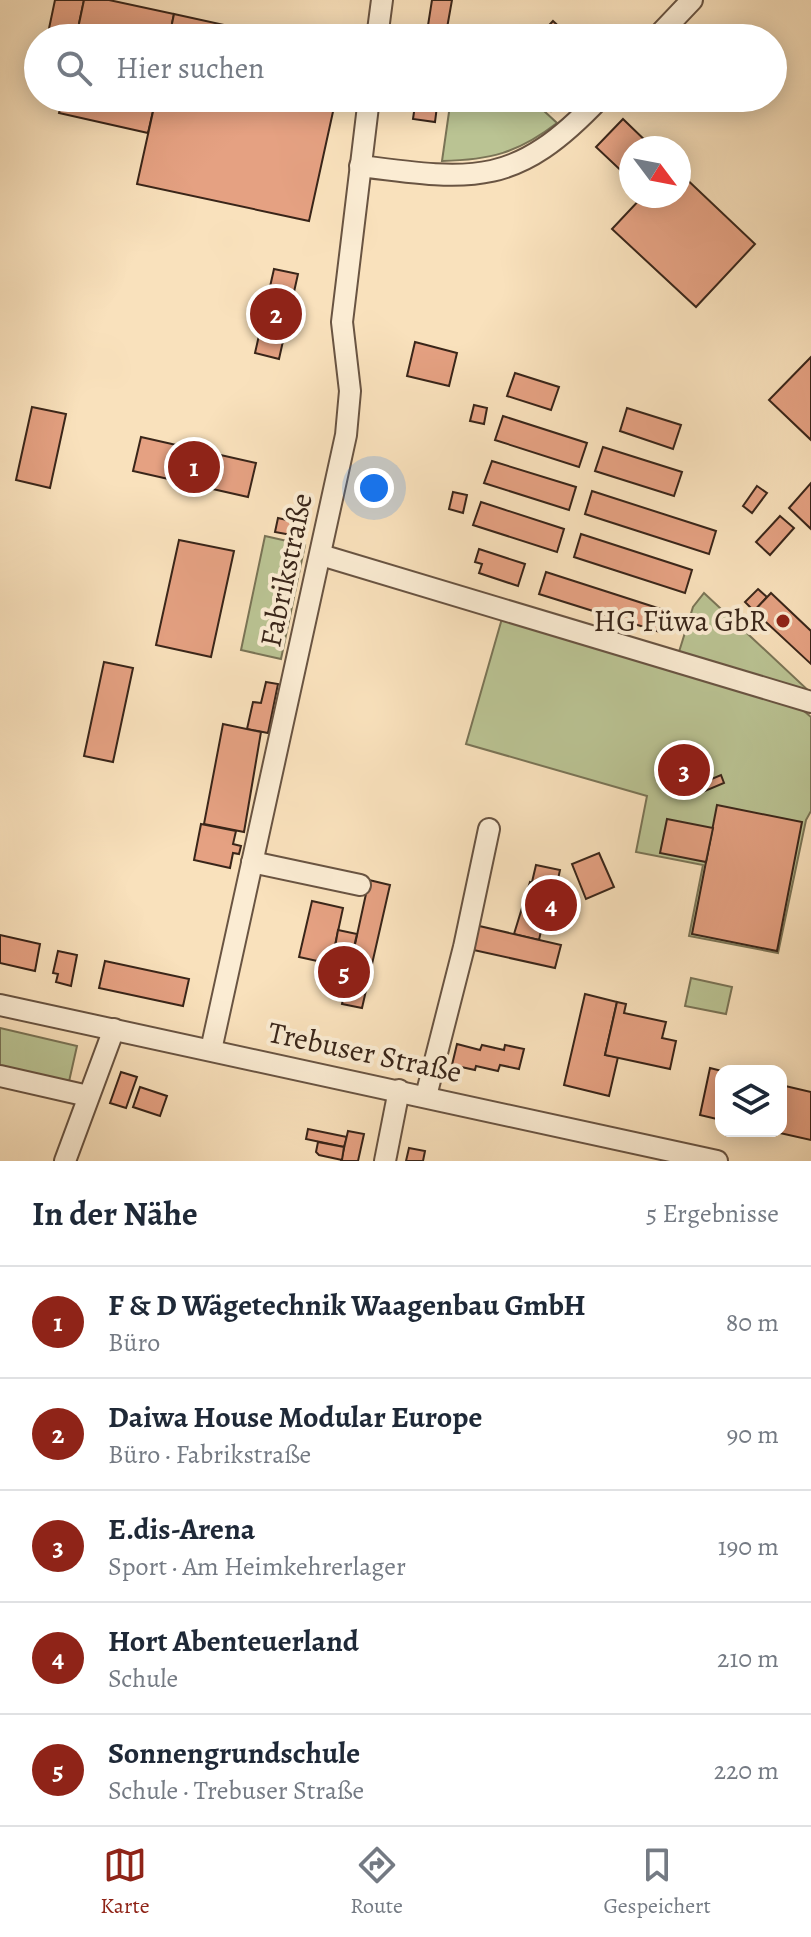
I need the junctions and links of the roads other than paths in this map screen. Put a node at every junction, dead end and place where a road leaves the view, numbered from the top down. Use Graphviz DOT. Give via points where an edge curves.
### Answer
graph roads {
  1 [pos="382,0"];
  2 [pos="692,0"];
  3 [pos="379,24"];
  4 [pos="669,24"];
  5 [pos="367,112"];
  6 [pos="586,112"];
  7 [pos="360,166"];
  8 [pos="321,555"];
  9 [pos="811,702"];
  10 [pos="489,829"];
  11 [pos="252,862"];
  12 [pos="360,885"];
  13 [pos="0,1005"];
  14 [pos="114,1029"];
  15 [pos="211,1050"];
  16 [pos="0,1076"];
  17 [pos="399,1090"];
  18 [pos="88,1096"];
  19 [pos="426,1096"];
  20 [pos="678,1157"];
  21 [pos="65,1161"];
  22 [pos="385,1161"];
  23 [pos="717,1161"];
  1 -- 3 [label="street"];
  2 -- 4 [label="street"];
  5 -- 7 [label="street, Fabrikstraße"];
  6 -- 7 [label="street" via="561,138 505,169 459,176"];
  7 -- 8 [label="street, Fabrikstraße" via="342,322 349,412"];
  8 -- 9 [label="street"];
  8 -- 11 [label="street, Fabrikstraße"];
  10 -- 19 [label="street"];
  11 -- 12 [label="street"];
  11 -- 15 [label="street, Fabrikstraße"];
  13 -- 14 [label="street, Trebuser Straße"];
  14 -- 15 [label="street, Trebuser Straße"];
  14 -- 18 [label="street"];
  15 -- 17 [label="street, Trebuser Straße"];
  16 -- 18 [label="street"];
  17 -- 19 [label="street, Trebuser Straße"];
  17 -- 22 [label="street"];
  18 -- 21 [label="street"];
  19 -- 20 [label="street, Trebuser Straße"];
  20 -- 23 [label="street, Trebuser Straße"];
}
